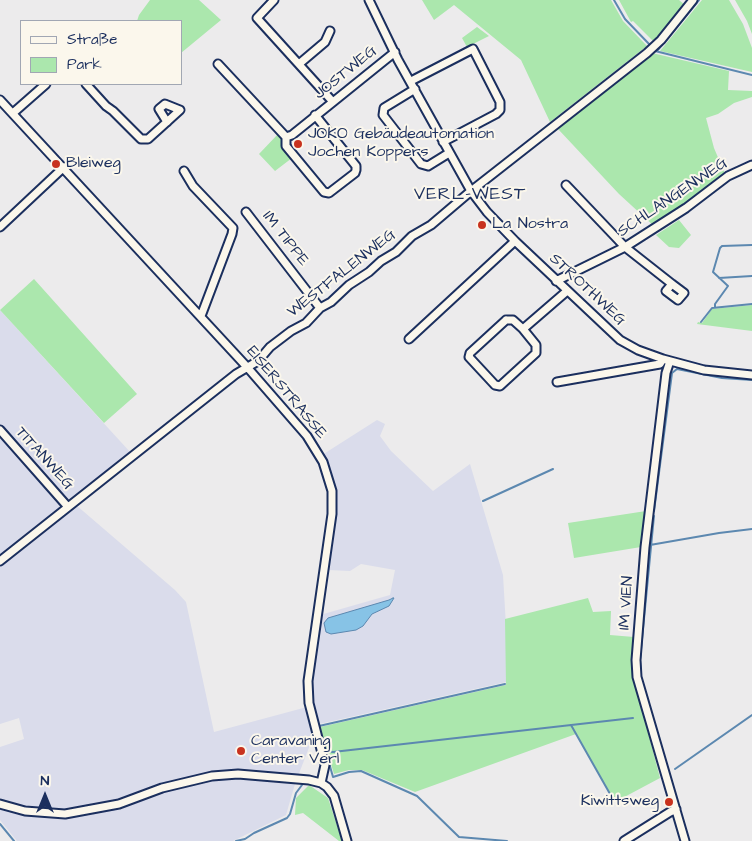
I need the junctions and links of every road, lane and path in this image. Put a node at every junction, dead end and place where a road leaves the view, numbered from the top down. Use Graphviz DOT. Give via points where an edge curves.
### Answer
graph roads {
  1 [pos="274,0"];
  2 [pos="369,0"];
  3 [pos="693,0"];
  4 [pos="330,31"];
  5 [pos="395,52"];
  6 [pos="218,64"];
  7 [pos="298,64"];
  8 [pos="411,81"];
  9 [pos="45,85"];
  10 [pos="87,85"];
  11 [pos="415,89"];
  12 [pos="0,100"];
  13 [pos="333,102"];
  14 [pos="13,113"];
  15 [pos="315,116"];
  16 [pos="167,122"];
  17 [pos="286,137"];
  18 [pos="443,142"];
  19 [pos="449,153"];
  20 [pos="752,164"];
  21 [pos="64,167"];
  22 [pos="184,171"];
  23 [pos="566,185"];
  24 [pos="470,191"];
  25 [pos="246,212"];
  26 [pos="0,225"];
  27 [pos="515,241"];
  28 [pos="625,247"];
  29 [pos="556,281"];
  30 [pos="672,284"];
  31 [pos="567,291"];
  32 [pos="320,308"];
  33 [pos="200,316"];
  34 [pos="523,329"];
  35 [pos="409,339"];
  36 [pos="667,360"];
  37 [pos="247,367"];
  38 [pos="752,375"];
  39 [pos="557,382"];
  40 [pos="0,430"];
  41 [pos="68,506"];
  42 [pos="0,561"];
  43 [pos="321,783"];
  44 [pos="0,804"];
  45 [pos="676,809"];
  46 [pos="346,841"];
  47 [pos="624,841"];
  48 [pos="685,841"];
  1 -- 7 [label="street" via="257,18"];
  2 -- 5 [label="street, STROTHWEG"];
  3 -- 24 [label="street, WESTFALENWEG" via="647,53"];
  4 -- 7 [label="street" via="325,42"];
  5 -- 8 [label="street, STROTHWEG"];
  5 -- 13 [label="street, JOSTWEG"];
  6 -- 17 [label="street, JOSTWEG"];
  7 -- 13 [label="street"];
  8 -- 11 [label="street, STROTHWEG"];
  8 -- 18 [label="street" via="473,49 500,102 500,110"];
  9 -- 14 [label="street"];
  10 -- 16 [label="street" via="141,139 148,139"];
  11 -- 18 [label="street, STROTHWEG"];
  11 -- 19 [label="street" via="384,108 383,115 422,164 428,166"];
  12 -- 14 [label="street, EISERSTRASSE"];
  13 -- 15 [label="street, JOSTWEG"];
  14 -- 21 [label="street, EISERSTRASSE"];
  15 -- 17 [label="street, JOSTWEG"];
  15 -- 17 [label="street, JOSTWEG" via="356,166 355,173 329,193 324,192 286,146"];
  18 -- 19 [label="street, STROTHWEG"];
  19 -- 24 [label="street, STROTHWEG"];
  20 -- 28 [label="street, SCHLANGENWEG" via="728,176 686,208"];
  21 -- 26 [label="street"];
  21 -- 33 [label="street, EISERSTRASSE"];
  22 -- 33 [label="street" via="193,186 233,228"];
  23 -- 28 [label="street"];
  24 -- 27 [label="street, STROTHWEG"];
  24 -- 32 [label="street, WESTFALENWEG" via="396,252 349,285 332,302"];
  25 -- 32 [label="street, IM TIPPE"];
  27 -- 29 [label="street, STROTHWEG"];
  27 -- 35 [label="street"];
  28 -- 29 [label="street, SCHLANGENWEG"];
  28 -- 30 [label="street"];
  29 -- 31 [label="street, STROTHWEG"];
  31 -- 34 [label="street"];
  31 -- 36 [label="street, STROTHWEG" via="620,340"];
  32 -- 37 [label="street, WESTFALENWEG"];
  33 -- 37 [label="street, EISERSTRASSE"];
  34 -- 34 [label="street" via="513,320 506,320 470,353 495,385 500,386 536,353 536,345"];
  36 -- 38 [label="street, STROTHWEG" via="704,370"];
  36 -- 39 [label="street" via="660,364"];
  36 -- 45 [label="street, IM VIEN" via="646,538 636,660 637,677"];
  37 -- 41 [label="street, WESTFALENWEG"];
  37 -- 43 [label="street, EISERSTRASSE" via="307,436 323,462 332,491 331,522 308,681 325,765"];
  40 -- 41 [label="street, TITANWEG"];
  41 -- 42 [label="street, WESTFALENWEG"];
  43 -- 44 [label="street" via="229,775 192,780 119,804 65,814 25,811"];
  43 -- 46 [label="street" via="334,796"];
  45 -- 47 [label="street"];
  45 -- 48 [label="street, IM VIEN"];
}
